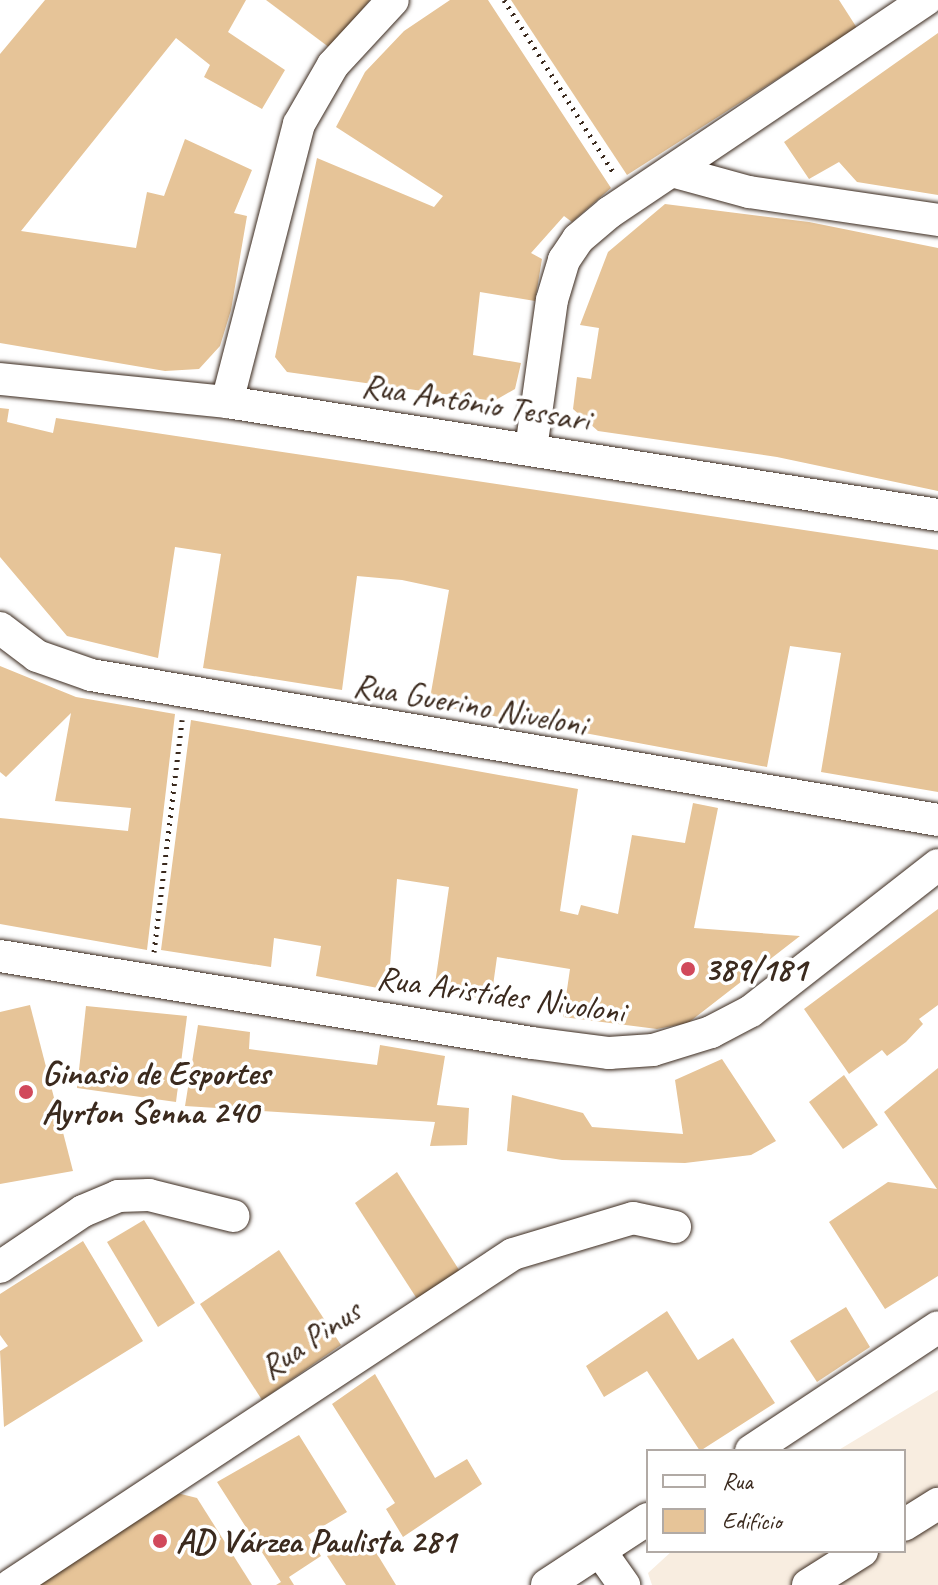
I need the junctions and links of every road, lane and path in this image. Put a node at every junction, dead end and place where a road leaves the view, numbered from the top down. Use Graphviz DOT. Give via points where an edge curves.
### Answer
graph roads {
  1 [pos="393,0"];
  2 [pos="504,0"];
  3 [pos="926,0"];
  4 [pos="672,171"];
  5 [pos="617,179"];
  6 [pos="938,220"];
  7 [pos="0,379"];
  8 [pos="227,402"];
  9 [pos="531,449"];
  10 [pos="938,515"];
  11 [pos="0,628"];
  12 [pos="186,691"];
  13 [pos="938,820"];
  14 [pos="938,865"];
  15 [pos="0,956"];
  16 [pos="151,977"];
  17 [pos="233,1216"];
  18 [pos="675,1227"];
  19 [pos="0,1267"];
  20 [pos="938,1327"];
  21 [pos="754,1449"];
  22 [pos="938,1504"];
  23 [pos="646,1520"];
  24 [pos="906,1524"];
  25 [pos="600,1551"];
  26 [pos="859,1553"];
  27 [pos="11,1585"];
  28 [pos="547,1585"];
  29 [pos="624,1585"];
  30 [pos="808,1585"];
  1 -- 8 [label="street" via="333,65 299,124"];
  2 -- 5 [label="path"];
  3 -- 4 [label="street"];
  4 -- 6 [label="street" via="749,192"];
  4 -- 9 [label="street" via="610,212 564,260 535,394"];
  7 -- 8 [label="street, Rua Antônio Tessari"];
  8 -- 9 [label="street, Rua Antônio Tessari"];
  9 -- 10 [label="street, Rua Antônio Tessari"];
  11 -- 12 [label="street, Rua Guerino Niveloni" via="37,656 91,675"];
  12 -- 13 [label="street, Rua Guerino Niveloni" via="618,770"];
  12 -- 16 [label="path"];
  14 -- 16 [label="street, Rua Aristídes Nivoloni" via="751,1011 711,1032 653,1050 609,1053 532,1043"];
  15 -- 16 [label="street, Rua Aristídes Nivoloni"];
  17 -- 19 [label="street" via="149,1195 118,1196 83,1211"];
  18 -- 27 [label="street, Rua Pinus" via="633,1218 513,1254"];
  20 -- 21 [label="street"];
  22 -- 24 [label="street"];
  23 -- 25 [label="street"];
  25 -- 28 [label="street"];
  25 -- 29 [label="street"];
  26 -- 30 [label="street"];
}
